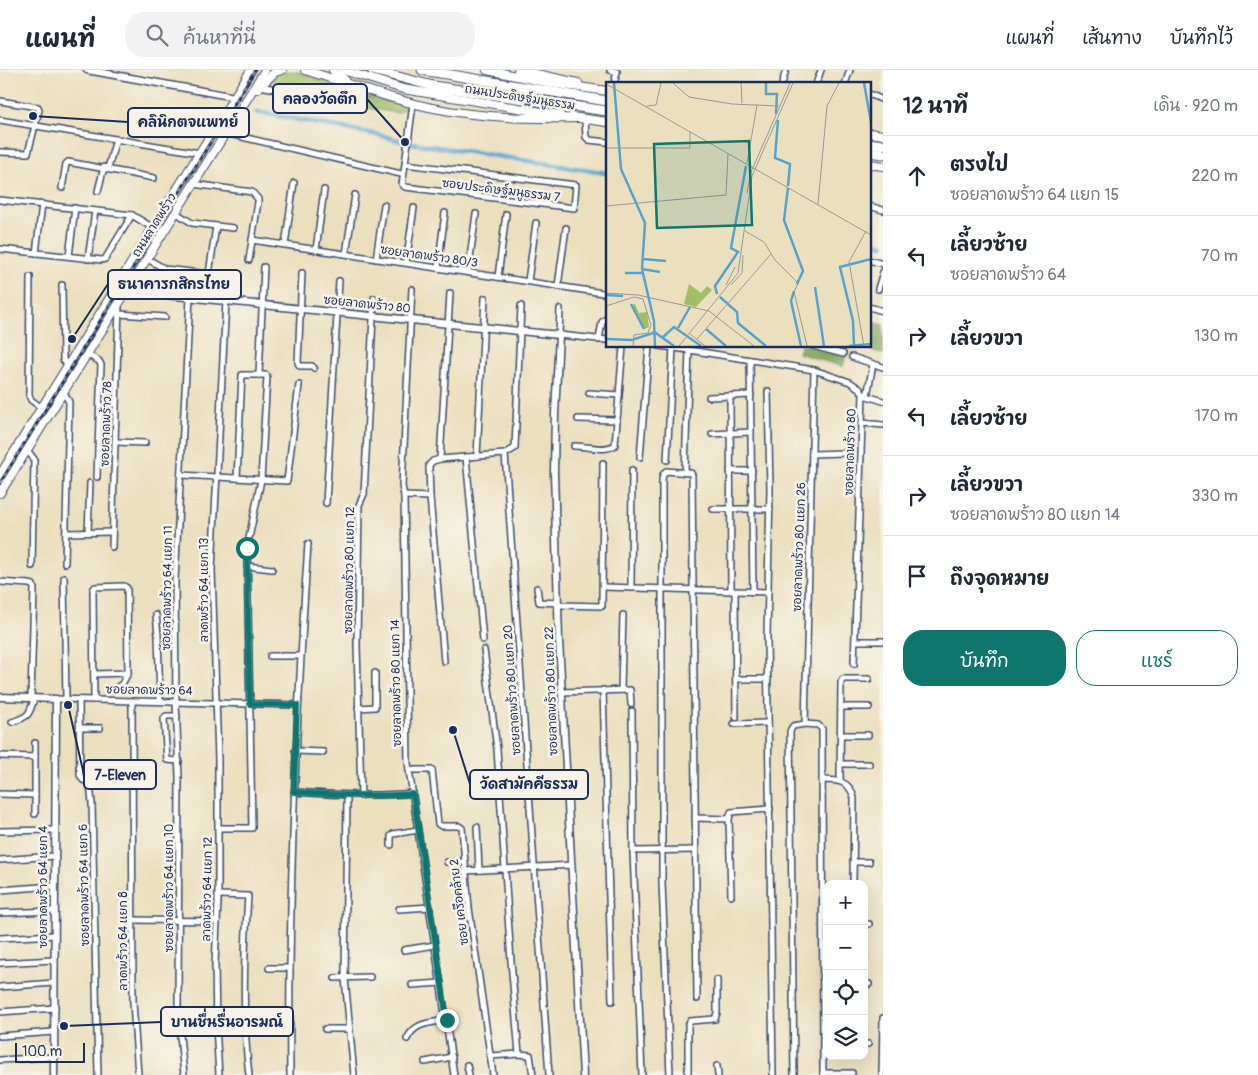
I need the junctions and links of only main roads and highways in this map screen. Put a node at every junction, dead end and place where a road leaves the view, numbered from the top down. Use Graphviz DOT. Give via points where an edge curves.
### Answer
graph roads {
  1 [pos="250,70"];
  2 [pos="265,70"];
  3 [pos="282,70"];
  4 [pos="305,70"];
  5 [pos="333,70"];
  6 [pos="343,70"];
  7 [pos="372,70"];
  8 [pos="422,70"];
  9 [pos="487,70"];
  10 [pos="518,70"];
  11 [pos="592,88"];
  12 [pos="369,90"];
  13 [pos="606,91"];
  14 [pos="250,95"];
  15 [pos="606,101"];
  16 [pos="606,111"];
  17 [pos="576,118"];
  18 [pos="606,122"];
  19 [pos="870,133"];
  20 [pos="883,135"];
  21 [pos="870,143"];
  22 [pos="883,145"];
  23 [pos="870,152"];
  24 [pos="883,154"];
  25 [pos="870,164"];
  26 [pos="883,166"];
  27 [pos="50,396"];
  28 [pos="57,401"];
  29 [pos="0,476"];
  30 [pos="0,493"];
  1 -- 27 [label="main road, ถนนลาดพร้าว"];
  2 -- 14 [label="main road, ถนนลาดพร้าว"];
  3 -- 14 [label="main road" via="275,72"];
  4 -- 12 [label="main road"];
  5 -- 12 [label="main road" via="340,77"];
  6 -- 17 [label="main road, ถนนประดิษฐ์มนูธรรม" via="403,90"];
  7 -- 16 [label="highway" via="433,86"];
  8 -- 15 [label="highway"];
  9 -- 11 [label="main road, ถนนประดิษฐ์มนูธรรม"];
  10 -- 11 [label="main road"];
  11 -- 13 [label="main road, ถนนประดิษฐ์มนูธรรม"];
  12 -- 17 [label="main road" via="413,104 488,116"];
  14 -- 28 [label="main road, ถนนลาดพร้าว"];
  17 -- 18 [label="main road, ถนนประดิษฐ์มนูธรรม"];
  19 -- 20 [label="main road"];
  21 -- 22 [label="highway"];
  23 -- 24 [label="highway"];
  25 -- 26 [label="main road"];
  27 -- 28 [label="main road"];
  27 -- 29 [label="main road, ถนนลาดพร้าว"];
  28 -- 30 [label="main road, ถนนลาดพร้าว"];
}
